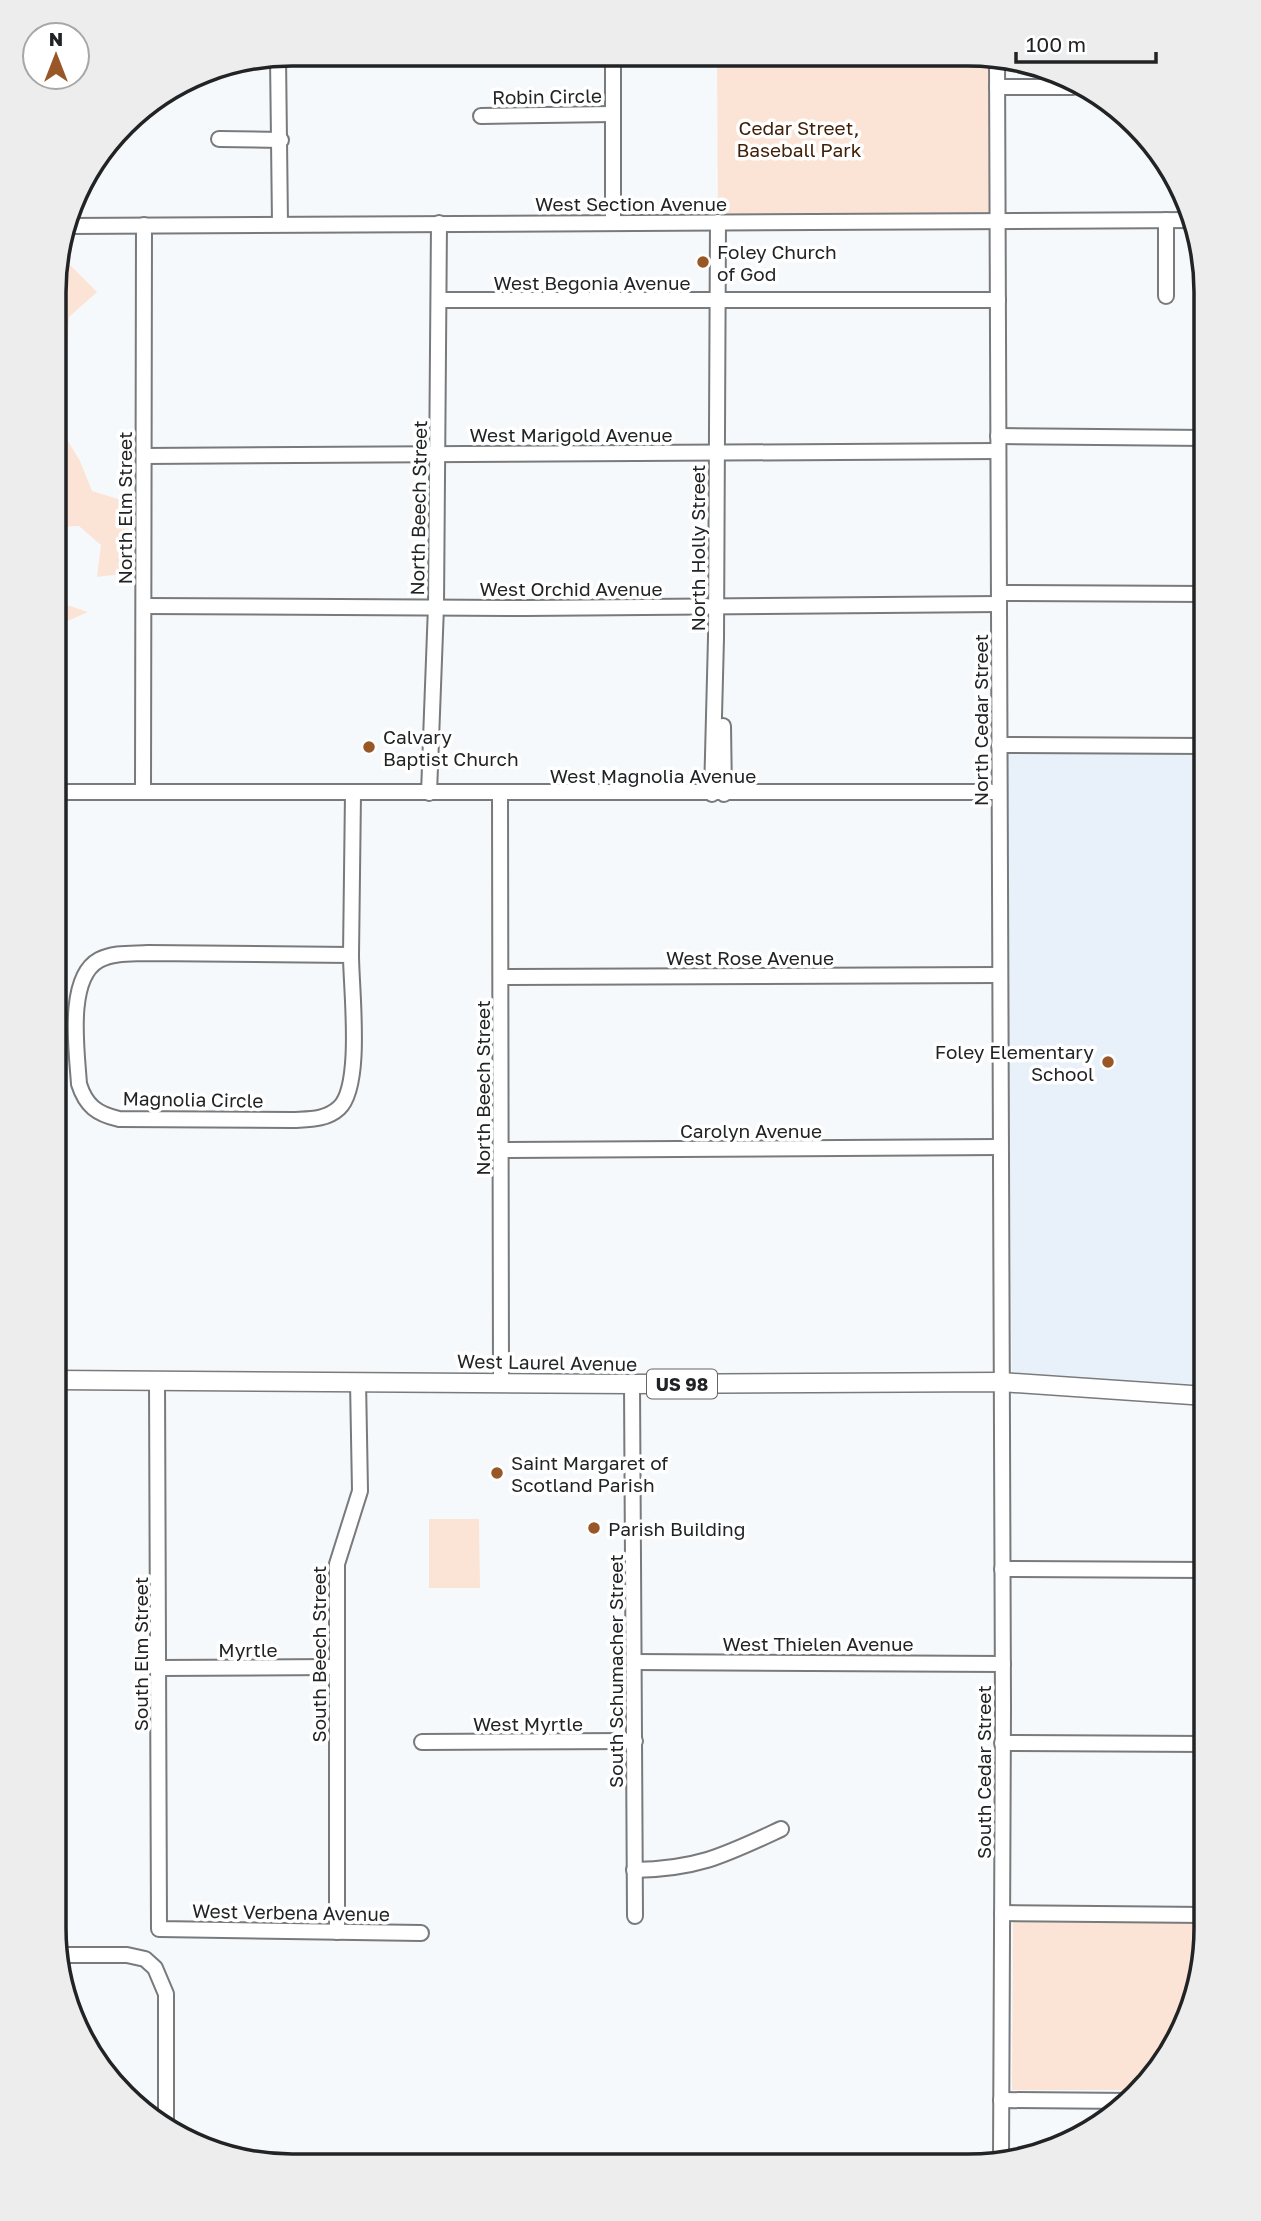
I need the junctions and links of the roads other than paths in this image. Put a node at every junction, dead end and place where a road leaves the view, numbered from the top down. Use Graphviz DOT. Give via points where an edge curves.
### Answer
graph roads {
  1 [pos="282,67"];
  2 [pos="613,67"];
  3 [pos="997,69"];
  4 [pos="997,87"];
  5 [pos="1064,88"];
  6 [pos="613,114"];
  7 [pos="481,116"];
  8 [pos="219,139"];
  9 [pos="281,141"];
  10 [pos="1166,220"];
  11 [pos="1183,220"];
  12 [pos="997,221"];
  13 [pos="613,222"];
  14 [pos="718,222"];
  15 [pos="439,223"];
  16 [pos="280,224"];
  17 [pos="144,225"];
  18 [pos="76,226"];
  19 [pos="1166,296"];
  20 [pos="439,300"];
  21 [pos="998,300"];
  22 [pos="716,301"];
  23 [pos="1194,438"];
  24 [pos="998,444"];
  25 [pos="717,453"];
  26 [pos="439,454"];
  27 [pos="144,456"];
  28 [pos="1194,594"];
  29 [pos="999,598"];
  30 [pos="144,606"];
  31 [pos="436,606"];
  32 [pos="720,606"];
  33 [pos="999,745"];
  34 [pos="1194,746"];
  35 [pos="143,791"];
  36 [pos="66,792"];
  37 [pos="999,792"];
  38 [pos="353,793"];
  39 [pos="429,793"];
  40 [pos="500,794"];
  41 [pos="718,794"];
  42 [pos="351,955"];
  43 [pos="999,975"];
  44 [pos="501,977"];
  45 [pos="999,1147"];
  46 [pos="502,1150"];
  47 [pos="66,1380"];
  48 [pos="157,1380"];
  49 [pos="358,1381"];
  50 [pos="1001,1382"];
  51 [pos="501,1383"];
  52 [pos="632,1384"];
  53 [pos="1194,1395"];
  54 [pos="1002,1569"];
  55 [pos="1194,1570"];
  56 [pos="634,1662"];
  57 [pos="1003,1664"];
  58 [pos="336,1667"];
  59 [pos="159,1668"];
  60 [pos="635,1741"];
  61 [pos="422,1742"];
  62 [pos="1002,1743"];
  63 [pos="1194,1744"];
  64 [pos="781,1829"];
  65 [pos="634,1870"];
  66 [pos="1002,1913"];
  67 [pos="1194,1915"];
  68 [pos="635,1916"];
  69 [pos="159,1929"];
  70 [pos="337,1932"];
  71 [pos="421,1933"];
  72 [pos="69,1955"];
  73 [pos="1001,2100"];
  74 [pos="1115,2101"];
  75 [pos="166,2115"];
  76 [pos="1001,2152"];
  1 -- 9 [label="street"];
  2 -- 6 [label="street"];
  3 -- 4 [label="street, North Cedar Street"];
  4 -- 5 [label="street"];
  4 -- 12 [label="street, North Cedar Street"];
  6 -- 7 [label="street, Robin Circle"];
  6 -- 13 [label="street"];
  8 -- 9 [label="street"];
  9 -- 16 [label="street"];
  10 -- 11 [label="street, West Section Avenue"];
  10 -- 12 [label="street, West Section Avenue"];
  10 -- 19 [label="street"];
  12 -- 14 [label="street, West Section Avenue"];
  12 -- 21 [label="street, North Cedar Street"];
  13 -- 14 [label="street, West Section Avenue"];
  13 -- 15 [label="street, West Section Avenue"];
  14 -- 22 [label="street, North Holly Street"];
  15 -- 16 [label="street, West Section Avenue"];
  15 -- 20 [label="street, North Beech Street"];
  16 -- 17 [label="street, West Section Avenue"];
  17 -- 18 [label="street, West Section Avenue"];
  17 -- 27 [label="street, North Elm Street"];
  20 -- 22 [label="street, West Begonia Avenue"];
  20 -- 26 [label="street, North Beech Street"];
  21 -- 22 [label="street, West Begonia Avenue"];
  21 -- 24 [label="street, North Cedar Street"];
  22 -- 25 [label="street, North Holly Street"];
  23 -- 24 [label="street, West Marigold Avenue"];
  24 -- 25 [label="street, West Marigold Avenue"];
  24 -- 29 [label="street, North Cedar Street"];
  25 -- 26 [label="street, West Marigold Avenue"];
  25 -- 32 [label="street, North Holly Street"];
  26 -- 27 [label="street, West Marigold Avenue"];
  26 -- 31 [label="street, North Beech Street"];
  27 -- 30 [label="street, North Elm Street"];
  28 -- 29 [label="street, West Orchid Avenue"];
  29 -- 32 [label="street, West Orchid Avenue"];
  29 -- 33 [label="street, North Cedar Street"];
  30 -- 31 [label="street, West Orchid Avenue"];
  30 -- 35 [label="street, North Elm Street"];
  31 -- 32 [label="street, West Orchid Avenue"];
  31 -- 39 [label="street, North Beech Street"];
  32 -- 41 [label="street"];
  33 -- 34 [label="street"];
  33 -- 37 [label="street, North Cedar Street"];
  35 -- 36 [label="street, West Magnolia Avenue"];
  35 -- 38 [label="street, West Magnolia Avenue"];
  37 -- 41 [label="street, West Magnolia Avenue"];
  37 -- 43 [label="street, North Cedar Street"];
  38 -- 39 [label="street, West Magnolia Avenue"];
  38 -- 42 [label="street, Magnolia Circle"];
  39 -- 40 [label="street, West Magnolia Avenue"];
  40 -- 41 [label="street, West Magnolia Avenue"];
  40 -- 44 [label="street, North Beech Street"];
  42 -- 42 [label="street, Magnolia Circle" via="352,1076 346,1099 331,1114 293,1120 119,1119 99,1113 83,1096 77,1051 78,995 85,973 100,959 148,953"];
  43 -- 44 [label="street, West Rose Avenue"];
  43 -- 45 [label="street, North Cedar Street"];
  44 -- 46 [label="street, North Beech Street"];
  45 -- 46 [label="street, Carolyn Avenue"];
  45 -- 50 [label="street, North Cedar Street"];
  46 -- 51 [label="street, North Beech Street"];
  47 -- 48 [label="main road, West Laurel Avenue / US 98"];
  48 -- 49 [label="main road, West Laurel Avenue / US 98"];
  48 -- 59 [label="street, South Elm Street"];
  49 -- 51 [label="main road, West Laurel Avenue / US 98"];
  49 -- 58 [label="street, South Beech Street" via="361,1479 337,1564"];
  50 -- 52 [label="main road, West Laurel Avenue / US 98"];
  50 -- 53 [label="main road, West Laurel Avenue / US 98"];
  50 -- 54 [label="street, South Cedar Street"];
  51 -- 52 [label="main road, West Laurel Avenue / US 98"];
  52 -- 56 [label="street, South Schumacher Street"];
  54 -- 55 [label="street"];
  54 -- 57 [label="street, South Cedar Street"];
  56 -- 57 [label="street, West Thielen Avenue"];
  56 -- 60 [label="street, South Schumacher Street"];
  57 -- 62 [label="street, South Cedar Street"];
  58 -- 59 [label="street, Myrtle"];
  58 -- 70 [label="street, South Beech Street"];
  59 -- 69 [label="street, South Elm Street"];
  60 -- 61 [label="street, West Myrtle"];
  60 -- 65 [label="street, South Schumacher Street"];
  62 -- 63 [label="street"];
  62 -- 66 [label="street, South Cedar Street"];
  64 -- 65 [label="street" via="705,1863"];
  65 -- 68 [label="street, South Schumacher Street"];
  66 -- 67 [label="street"];
  66 -- 73 [label="street, South Cedar Street"];
  69 -- 70 [label="street, West Verbena Avenue"];
  70 -- 71 [label="street, West Verbena Avenue"];
  72 -- 75 [label="street" via="127,1955 145,1959 155,1968 166,1994"];
  73 -- 74 [label="street"];
  73 -- 76 [label="street, South Cedar Street"];
}
